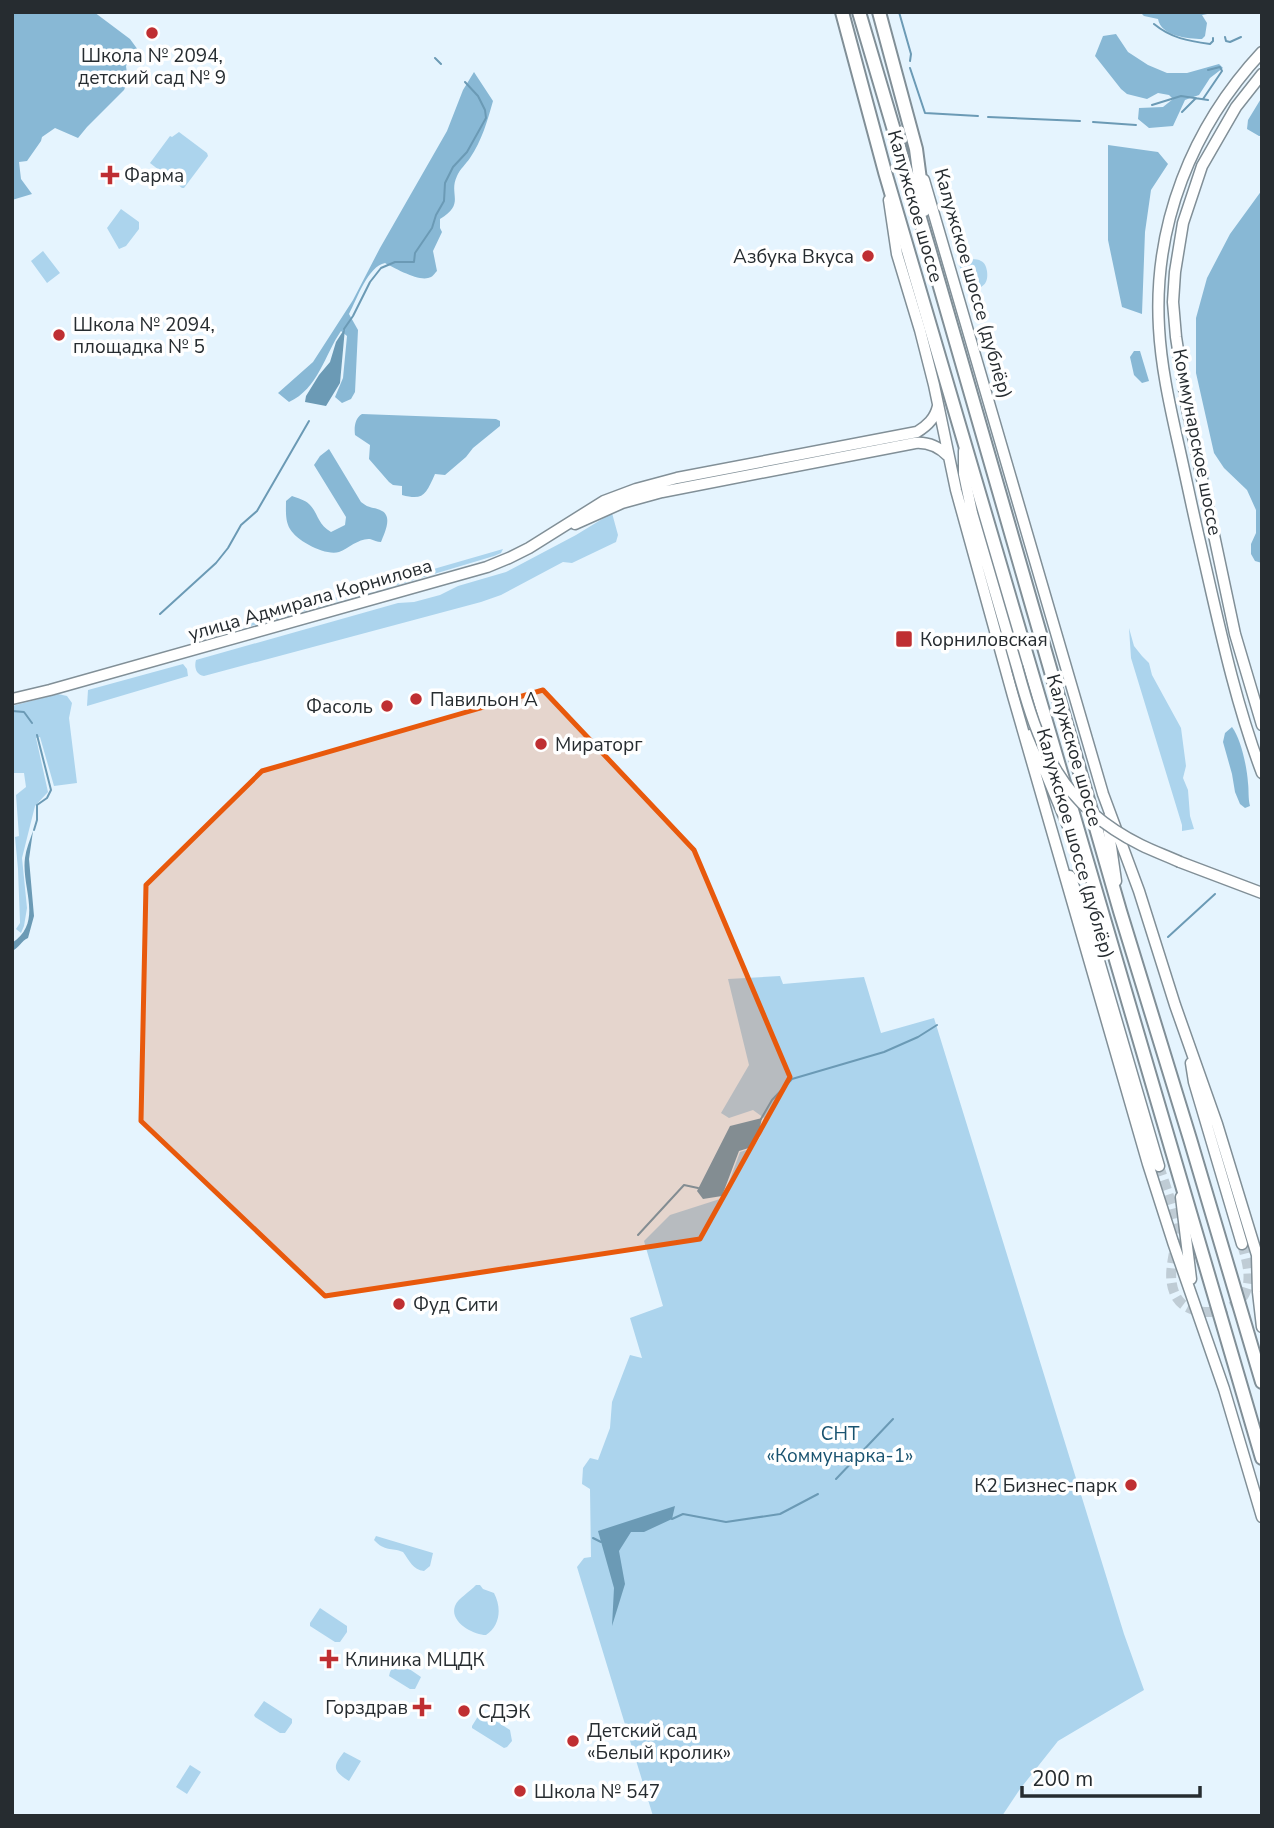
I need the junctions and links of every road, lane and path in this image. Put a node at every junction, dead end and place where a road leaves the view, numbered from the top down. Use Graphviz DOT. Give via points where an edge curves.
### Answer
graph roads {
  1 [pos="842,12"];
  2 [pos="859,12"];
  3 [pos="879,12"];
  4 [pos="1262,52"];
  5 [pos="1262,74"];
  6 [pos="916,149"];
  7 [pos="885,172"];
  8 [pos="930,252"];
  9 [pos="938,404"];
  10 [pos="963,438"];
  11 [pos="949,456"];
  12 [pos="550,536"];
  13 [pos="1013,696"];
  14 [pos="12,699"];
  15 [pos="1262,725"];
  16 [pos="1262,773"];
  17 [pos="1103,794"];
  18 [pos="1053,836"];
  19 [pos="1262,893"];
  20 [pos="1100,907"];
  21 [pos="1120,911"];
  22 [pos="1187,1038"];
  23 [pos="1159,1166"];
  24 [pos="1176,1166"];
  25 [pos="1242,1244"];
  26 [pos="1195,1304"];
  27 [pos="1262,1327"];
  28 [pos="1262,1382"];
  29 [pos="1262,1458"];
  30 [pos="1262,1517"];
  1 -- 7 [label="highway, Калужское шоссе"];
  2 -- 8 [label="highway, Калужское шоссе"];
  3 -- 6 [label="highway, Калужское шоссе (дублёр)"];
  4 -- 16 [label="main road, Коммунарское шоссе" via="1224,99 1189,160 1169,218 1159,295 1169,398 1225,651"];
  5 -- 15 [label="main road, Коммунарское шоссе" via="1229,118 1202,166 1183,223 1173,302 1187,408 1235,634"];
  6 -- 8 [label="highway"];
  6 -- 17 [label="main road, Калужское шоссе (дублёр)"];
  7 -- 9 [label="main road, Калужское шоссе (дублёр)" via="897,254"];
  7 -- 10 [label="highway, Калужское шоссе"];
  8 -- 21 [label="highway, Калужское шоссе"];
  9 -- 11 [label="main road, Калужское шоссе (дублёр)"];
  9 -- 12 [label="main road, улица Адмирала Корнилова" via="928,425 911,434 636,489 604,501"];
  10 -- 19 [label="main road, bridge" via="972,513 1029,713 1064,784 1119,833"];
  10 -- 20 [label="highway, Калужское шоссе"];
  11 -- 12 [label="main road" via="933,445 915,443 662,492 609,508"];
  11 -- 13 [label="main road, Калужское шоссе (дублёр)"];
  12 -- 14 [label="main road, улица Адмирала Корнилова" via="487,567"];
  13 -- 18 [label="main road, Калужское шоссе (дублёр)"];
  13 -- 20 [label="main road"];
  17 -- 21 [label="main road"];
  17 -- 22 [label="main road, Калужское шоссе (дублёр)"];
  18 -- 23 [label="main road" via="1090,930"];
  18 -- 26 [label="main road, Калужское шоссе (дублёр)" via="1148,1164"];
  20 -- 24 [label="highway, Калужское шоссе"];
  21 -- 28 [label="highway, Калужское шоссе"];
  22 -- 25 [label="main road" via="1194,1082"];
  22 -- 27 [label="main road, Калужское шоссе (дублёр)" via="1256,1255"];
  24 -- 26 [label="main road"];
  24 -- 29 [label="highway, Калужское шоссе"];
  26 -- 30 [label="main road, Калужское шоссе (дублёр)"];
}
